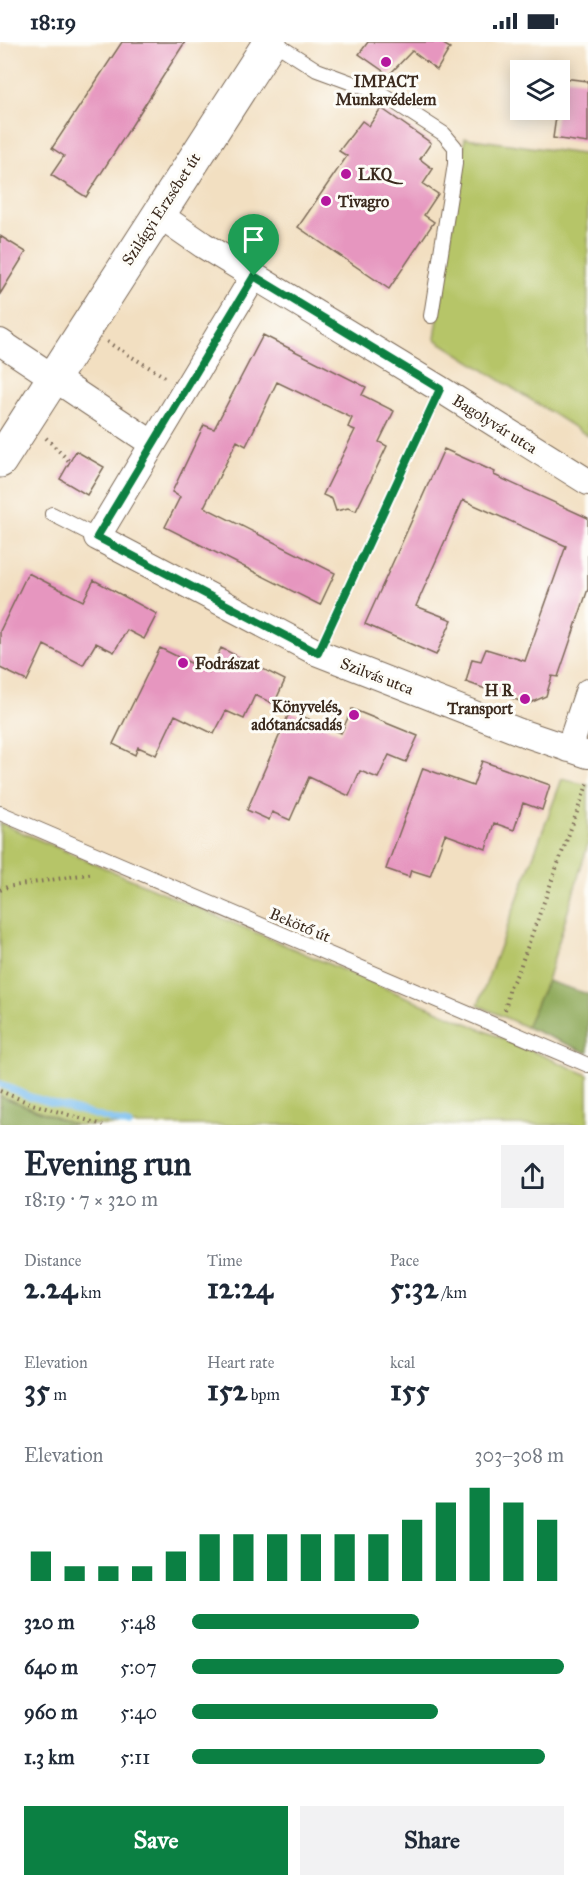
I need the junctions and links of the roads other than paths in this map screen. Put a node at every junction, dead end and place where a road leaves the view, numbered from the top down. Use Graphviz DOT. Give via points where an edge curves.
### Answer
graph roads {
  1 [pos="266,44"];
  2 [pos="158,214"];
  3 [pos="254,276"];
  4 [pos="431,316"];
  5 [pos="0,342"];
  6 [pos="55,378"];
  7 [pos="153,444"];
  8 [pos="0,461"];
  9 [pos="588,482"];
  10 [pos="52,514"];
  11 [pos="97,537"];
  12 [pos="588,692"];
  13 [pos="579,752"];
  14 [pos="0,813"];
  15 [pos="588,1065"];
  1 -- 2 [label="street, Szilágyi Erzsébet út"];
  1 -- 4 [label="lane" via="317,70 382,94 444,134 455,147"];
  2 -- 3 [label="street, Bagolyvár utca"];
  2 -- 6 [label="street, Szilágyi Erzsébet út"];
  3 -- 7 [label="street"];
  3 -- 9 [label="street, Bagolyvár utca"];
  5 -- 6 [label="street"];
  6 -- 7 [label="street"];
  6 -- 8 [label="street, Szilágyi Erzsébet út"];
  7 -- 11 [label="street"];
  10 -- 11 [label="lane"];
  11 -- 13 [label="street, Szilvás utca" via="318,653"];
  12 -- 13 [label="street"];
  14 -- 15 [label="lane, Bekötő út"];
}
